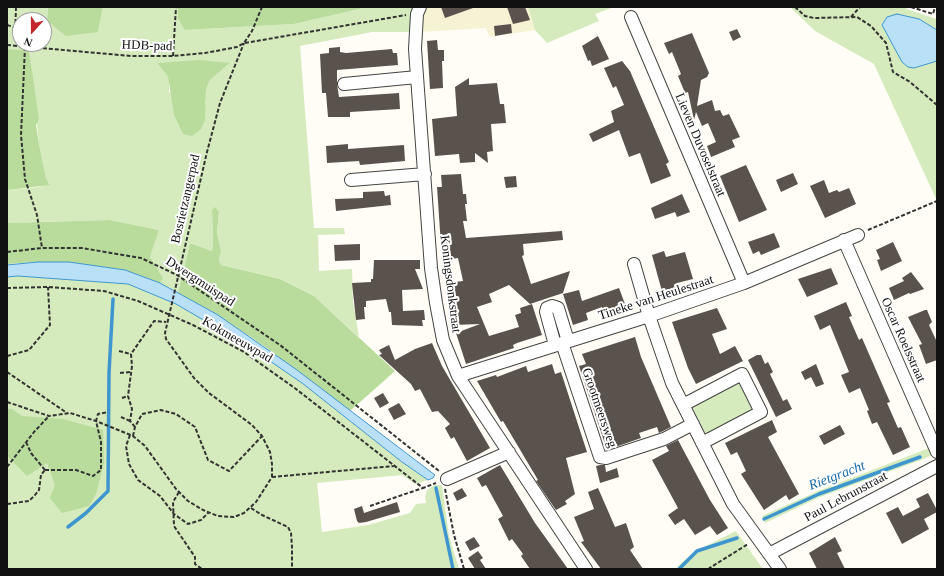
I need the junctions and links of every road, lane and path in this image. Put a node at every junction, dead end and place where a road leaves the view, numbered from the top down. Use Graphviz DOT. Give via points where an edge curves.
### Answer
graph roads {
  1 [pos="176,7"];
  2 [pos="262,7"];
  3 [pos="795,7"];
  4 [pos="860,7"];
  5 [pos="911,7"];
  6 [pos="935,7"];
  7 [pos="419,10"];
  8 [pos="631,17"];
  9 [pos="851,17"];
  10 [pos="244,43"];
  11 [pos="52,49"];
  12 [pos="25,52"];
  13 [pos="173,56"];
  14 [pos="417,77"];
  15 [pos="344,84"];
  16 [pos="937,105"];
  17 [pos="425,174"];
  18 [pos="351,180"];
  19 [pos="937,201"];
  20 [pos="858,235"];
  21 [pos="844,240"];
  22 [pos="42,248"];
  23 [pos="7,252"];
  24 [pos="634,264"];
  25 [pos="177,275"];
  26 [pos="744,283"];
  27 [pos="48,287"];
  28 [pos="7,288"];
  29 [pos="168,313"];
  30 [pos="649,316"];
  31 [pos="166,322"];
  32 [pos="562,343"];
  33 [pos="120,351"];
  34 [pos="131,354"];
  35 [pos="7,356"];
  36 [pos="7,372"];
  37 [pos="130,372"];
  38 [pos="120,373"];
  39 [pos="458,376"];
  40 [pos="128,396"];
  41 [pos="122,398"];
  42 [pos="7,402"];
  43 [pos="683,405"];
  44 [pos="108,412"];
  45 [pos="67,413"];
  46 [pos="49,416"];
  47 [pos="121,416"];
  48 [pos="96,421"];
  49 [pos="130,421"];
  50 [pos="693,424"];
  51 [pos="135,427"];
  52 [pos="131,435"];
  53 [pos="262,436"];
  54 [pos="26,442"];
  55 [pos="702,443"];
  56 [pos="509,452"];
  57 [pos="937,452"];
  58 [pos="395,466"];
  59 [pos="937,466"];
  60 [pos="7,467"];
  61 [pos="45,470"];
  62 [pos="272,477"];
  63 [pos="445,479"];
  64 [pos="423,488"];
  65 [pos="179,492"];
  66 [pos="7,504"];
  67 [pos="370,506"];
  68 [pos="251,508"];
  69 [pos="210,512"];
  70 [pos="174,514"];
  71 [pos="757,539"];
  72 [pos="769,554"];
  73 [pos="202,569"];
  74 [pos="292,569"];
  75 [pos="464,569"];
  76 [pos="586,569"];
  77 [pos="708,569"];
  78 [pos="780,569"];
  1 -- 13 [label="path"];
  2 -- 10 [label="path"];
  3 -- 9 [label="path" via="804,16 814,18"];
  4 -- 9 [label="path"];
  5 -- 6 [label="path" via="933,14"];
  7 -- 10 [label="path"];
  7 -- 14 [label="street, Koningsdonkstraat" via="415,49"];
  8 -- 26 [label="street, Lieven Duvoselstraat"];
  9 -- 16 [label="path" via="857,17 871,26 886,43 893,72 910,82"];
  10 -- 13 [label="path, HDB-pad" via="237,47 205,53"];
  10 -- 25 [label="path, Bosrietzangerpad" via="220,104"];
  11 -- 13 [label="path, HDB-pad" via="131,56"];
  12 -- 22 [label="path" via="21,142 24,179 37,215"];
  14 -- 15 [label="street"];
  14 -- 17 [label="street, Koningsdonkstraat"];
  17 -- 18 [label="street"];
  17 -- 39 [label="street, Koningsdonkstraat" via="431,268 436,303 443,340"];
  19 -- 20 [label="path"];
  20 -- 21 [label="street, Tineke van Heulestraat"];
  21 -- 26 [label="street, Tineke van Heulestraat"];
  21 -- 57 [label="street, Oscar Roelsstraat"];
  22 -- 23 [label="path, Dwergmuispad"];
  22 -- 25 [label="path, Dwergmuispad" via="82,248 141,258"];
  24 -- 30 [label="street"];
  25 -- 29 [label="path, Bosrietzangerpad"];
  25 -- 63 [label="path, Dwergmuispad" via="280,345 434,466"];
  26 -- 30 [label="street, Tineke van Heulestraat"];
  27 -- 28 [label="path, Kokmeeuwpad"];
  27 -- 29 [label="path, Kokmeeuwpad" via="104,291"];
  27 -- 35 [label="path" via="50,325 29,350"];
  29 -- 31 [label="path, Bosrietzangerpad"];
  29 -- 58 [label="path, Kokmeeuwpad" via="244,352"];
  30 -- 32 [label="street, Tineke van Heulestraat"];
  30 -- 43 [label="street" via="672,383"];
  31 -- 34 [label="path" via="154,321"];
  31 -- 53 [label="path, Bosrietzangerpad" via="166,339 194,378"];
  32 -- 39 [label="street, Tineke van Heulestraat"];
  32 -- 50 [label="street, Grootmeersweg" via="600,457 606,458 664,439"];
  33 -- 34 [label="path"];
  34 -- 37 [label="path"];
  36 -- 45 [label="path"];
  37 -- 38 [label="path"];
  37 -- 40 [label="path"];
  39 -- 56 [label="street, Koningsdonkstraat"];
  40 -- 41 [label="path"];
  40 -- 49 [label="path" via="132,410"];
  42 -- 46 [label="path"];
  43 -- 50 [label="street"];
  43 -- 55 [label="street" via="742,374 761,412"];
  44 -- 48 [label="path" via="98,414"];
  45 -- 46 [label="path"];
  45 -- 48 [label="path"];
  46 -- 54 [label="path"];
  47 -- 49 [label="path"];
  48 -- 52 [label="path"];
  48 -- 61 [label="path" via="101,442 100,470 93,476 76,470"];
  49 -- 51 [label="path"];
  50 -- 55 [label="street"];
  51 -- 52 [label="path"];
  51 -- 53 [label="path" via="142,414 161,410 176,414 195,427 208,460 229,471"];
  52 -- 65 [label="path" via="145,446"];
  52 -- 70 [label="path" via="126,446 129,464 138,480 160,496"];
  53 -- 62 [label="path" via="270,452"];
  54 -- 60 [label="path"];
  54 -- 61 [label="path" via="31,454"];
  55 -- 71 [label="street" via="733,504"];
  56 -- 63 [label="street"];
  56 -- 76 [label="street, Koningsdonkstraat"];
  58 -- 62 [label="path"];
  58 -- 64 [label="path, Kokmeeuwpad"];
  59 -- 72 [label="street, Paul Lebrunstraat"];
  61 -- 66 [label="path" via="35,495 29,500"];
  62 -- 68 [label="path"];
  63 -- 64 [label="path"];
  63 -- 75 [label="path" via="454,535"];
  64 -- 67 [label="path"];
  65 -- 69 [label="path" via="188,501"];
  65 -- 70 [label="path" via="174,502"];
  68 -- 69 [label="path" via="234,517 218,516"];
  68 -- 74 [label="path" via="288,527 291,533"];
  69 -- 70 [label="path" via="201,520 188,524"];
  70 -- 73 [label="path" via="174,526 195,557 195,564"];
  71 -- 72 [label="street"];
  71 -- 77 [label="path"];
  72 -- 78 [label="street"];
}
